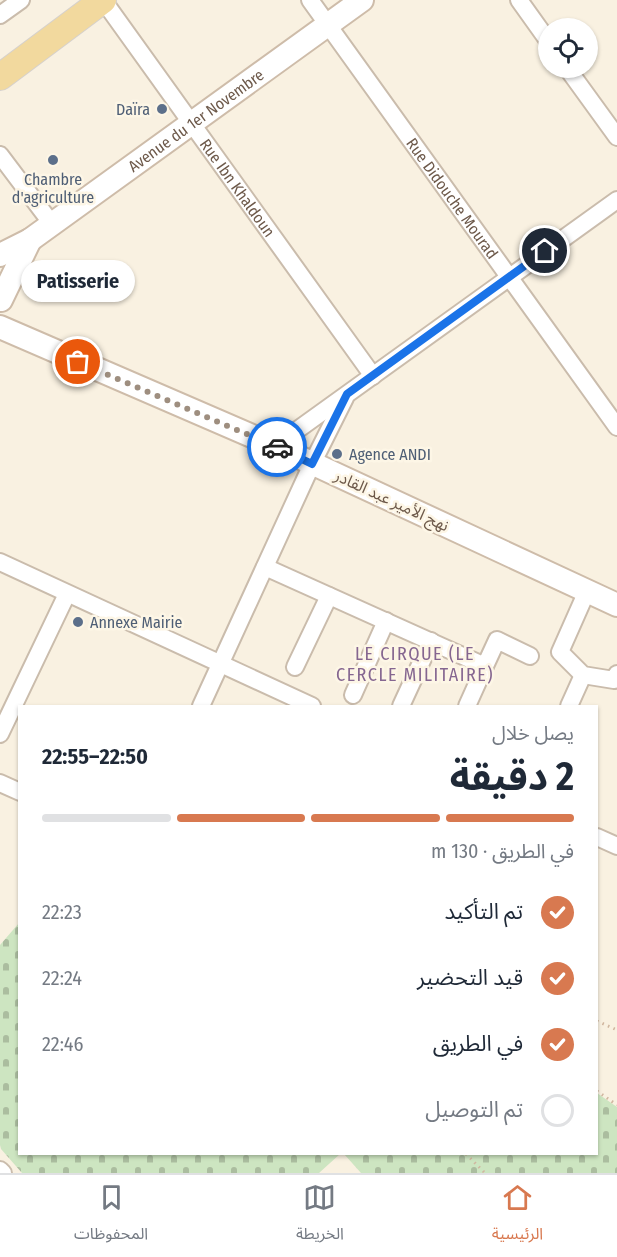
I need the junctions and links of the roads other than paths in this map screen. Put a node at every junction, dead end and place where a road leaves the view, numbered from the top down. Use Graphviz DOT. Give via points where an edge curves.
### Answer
graph roads {
  1 [pos="21,0"];
  2 [pos="103,0"];
  3 [pos="310,0"];
  4 [pos="362,0"];
  5 [pos="519,0"];
  6 [pos="0,15"];
  7 [pos="328,24"];
  8 [pos="538,27"];
  9 [pos="0,77"];
  10 [pos="574,78"];
  11 [pos="191,124"];
  12 [pos="617,137"];
  13 [pos="0,155"];
  14 [pos="617,200"];
  15 [pos="52,224"];
  16 [pos="30,240"];
  17 [pos="0,255"];
  18 [pos="509,277"];
  19 [pos="0,298"];
  20 [pos="0,327"];
  21 [pos="373,376"];
  22 [pos="347,394"];
  23 [pos="617,427"];
  24 [pos="275,446"];
  25 [pos="312,464"];
  26 [pos="0,562"];
  27 [pos="265,567"];
  28 [pos="587,591"];
  29 [pos="67,594"];
  30 [pos="329,596"];
  31 [pos="617,605"];
  32 [pos="386,621"];
  33 [pos="431,641"];
  34 [pos="530,656"];
  35 [pos="220,665"];
  36 [pos="485,666"];
  37 [pos="295,667"];
  38 [pos="617,674"];
  39 [pos="583,675"];
  40 [pos="353,695"];
  41 [pos="201,705"];
  42 [pos="310,705"];
  43 [pos="401,705"];
  44 [pos="467,705"];
  45 [pos="569,705"];
  46 [pos="0,734"];
  47 [pos="0,783"];
  48 [pos="18,791"];
  49 [pos="598,837"];
  50 [pos="617,846"];
  1 -- 6 [label="street"];
  2 -- 9 [label="main road"];
  2 -- 11 [label="street, Rue Ibn Khaldoun"];
  3 -- 7 [label="street, Rue Didouche Mourad"];
  4 -- 7 [label="main road, Avenue du 1er Novembre"];
  5 -- 8 [label="street"];
  7 -- 11 [label="main road, Avenue du 1er Novembre"];
  7 -- 18 [label="street, Rue Didouche Mourad"];
  10 -- 12 [label="street"];
  11 -- 15 [label="main road, Avenue du 1er Novembre"];
  11 -- 21 [label="street, Rue Ibn Khaldoun"];
  13 -- 15 [label="street"];
  14 -- 18 [label="street"];
  15 -- 16 [label="main road, Avenue du 1er Novembre"];
  16 -- 17 [label="main road, Avenue du 1er Novembre"];
  16 -- 19 [label="main road, Avenue du 1er Novembre"];
  18 -- 21 [label="street"];
  18 -- 23 [label="street, Rue Didouche Mourad"];
  20 -- 24 [label="main road, نهج الأمير عبد القادر"];
  21 -- 22 [label="street"];
  22 -- 24 [label="street"];
  22 -- 25 [label="street"];
  24 -- 25 [label="main road, نهج الأمير عبد القادر"];
  25 -- 27 [label="street"];
  25 -- 28 [label="main road, نهج الأمير عبد القادر"];
  26 -- 29 [label="street"];
  27 -- 30 [label="street"];
  27 -- 35 [label="street"];
  28 -- 31 [label="main road, نهج الأمير عبد القادر"];
  28 -- 39 [label="street" via="560,652"];
  29 -- 35 [label="street"];
  29 -- 46 [label="street"];
  30 -- 32 [label="street"];
  30 -- 37 [label="street"];
  32 -- 33 [label="street"];
  32 -- 40 [label="street"];
  33 -- 36 [label="street"];
  33 -- 43 [label="street"];
  34 -- 36 [label="street" via="497,640"];
  35 -- 41 [label="street"];
  35 -- 42 [label="street"];
  36 -- 44 [label="street"];
  38 -- 39 [label="street" via="614,680"];
  39 -- 45 [label="street"];
  47 -- 48 [label="street"];
  49 -- 50 [label="street"];
}
